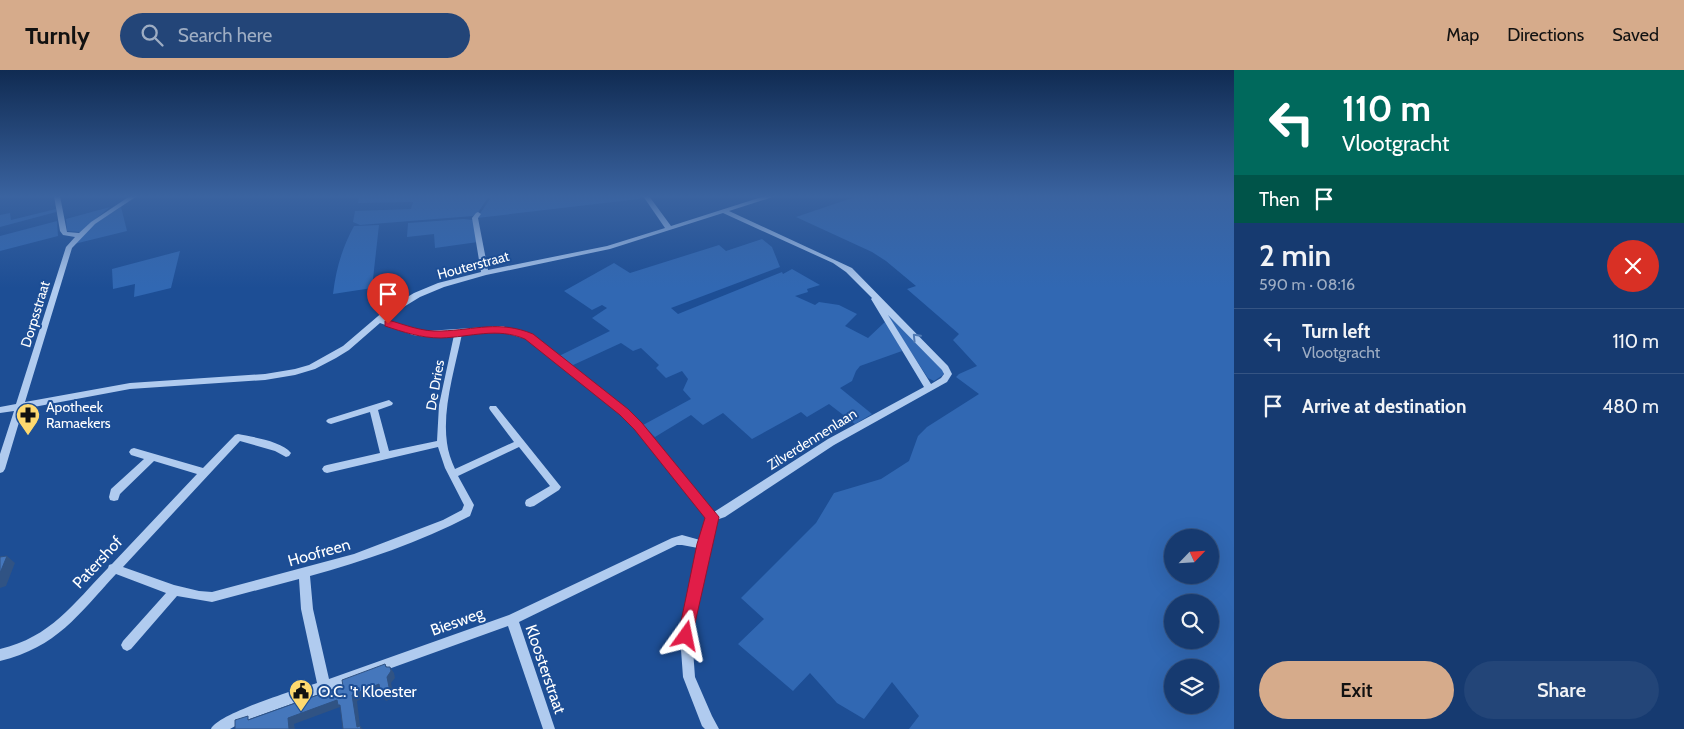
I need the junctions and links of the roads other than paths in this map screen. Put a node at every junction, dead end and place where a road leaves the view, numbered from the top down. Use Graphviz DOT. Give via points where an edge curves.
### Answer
graph roads {
  1 [pos="62,227"];
  2 [pos="89,227"];
  3 [pos="477,227"];
  4 [pos="673,227"];
  5 [pos="758,227"];
  6 [pos="669,228"];
  7 [pos="761,228"];
  8 [pos="79,235"];
  9 [pos="485,273"];
  10 [pos="874,296"];
  11 [pos="378,320"];
  12 [pos="458,333"];
  13 [pos="929,388"];
  14 [pos="388,403"];
  15 [pos="20,407"];
  16 [pos="373,408"];
  17 [pos="493,408"];
  18 [pos="0,410"];
  19 [pos="331,421"];
  20 [pos="442,443"];
  21 [pos="520,443"];
  22 [pos="134,452"];
  23 [pos="286,453"];
  24 [pos="385,455"];
  25 [pos="151,458"];
  26 [pos="0,469"];
  27 [pos="327,469"];
  28 [pos="204,472"];
  29 [pos="453,474"];
  30 [pos="114,497"];
  31 [pos="530,503"];
  32 [pos="466,514"];
  33 [pos="712,517"];
  34 [pos="704,544"];
  35 [pos="113,568"];
  36 [pos="304,573"];
  37 [pos="174,591"];
  38 [pos="512,619"];
  39 [pos="127,645"];
  40 [pos="0,655"];
  41 [pos="324,685"];
  42 [pos="217,729"];
  43 [pos="549,729"];
  44 [pos="713,729"];
  1 -- 8 [label="street" via="65,234"];
  2 -- 8 [label="street, Dorpsstraat"];
  3 -- 9 [label="street"];
  4 -- 6 [label="street, Houterstraat"];
  5 -- 7 [label="street, Zilverdennenlaan"];
  6 -- 9 [label="street, Houterstraat" via="598,250"];
  7 -- 10 [label="street, Zilverdennenlaan" via="849,270"];
  8 -- 15 [label="street, Dorpsstraat" via="69,247"];
  9 -- 11 [label="street, Houterstraat" via="455,280 418,295"];
  10 -- 13 [label="street, Zilverdennenlaan"];
  13 -- 10 [label="street, Zilverdennenlaan, one-way" via="944,380 948,374 945,368"];
  11 -- 12 [label="street" via="412,332"];
  11 -- 15 [label="street, Houterstraat" via="346,348 312,367 295,372 130,386"];
  12 -- 20 [label="street, De Dries" via="441,426"];
  12 -- 33 [label="street" via="502,329 529,337 624,412"];
  13 -- 33 [label="street, Zilverdennenlaan" via="831,442"];
  14 -- 16 [label="street"];
  15 -- 18 [label="street, Houterstraat"];
  15 -- 26 [label="street, Dorpsstraat"];
  16 -- 19 [label="street"];
  16 -- 24 [label="street"];
  17 -- 21 [label="street"];
  20 -- 24 [label="street"];
  20 -- 29 [label="street, De Dries"];
  21 -- 29 [label="street"];
  21 -- 31 [label="street" via="556,487"];
  22 -- 25 [label="street"];
  23 -- 28 [label="street, Patershof" via="238,436"];
  24 -- 27 [label="street"];
  25 -- 28 [label="street"];
  25 -- 30 [label="street" via="115,492"];
  28 -- 35 [label="street, Patershof"];
  29 -- 32 [label="street, De Dries" via="469,505"];
  32 -- 36 [label="street, Hoofreen" via="377,551"];
  33 -- 34 [label="street"];
  34 -- 38 [label="street, Biesweg" via="676,541"];
  34 -- 44 [label="street" via="686,636 689,677"];
  35 -- 37 [label="street, Hoofreen"];
  35 -- 40 [label="street, Patershof" via="49,635 26,648"];
  36 -- 37 [label="street, Hoofreen" via="212,598"];
  36 -- 41 [label="street" via="307,609"];
  37 -- 39 [label="street"];
  38 -- 41 [label="street, Biesweg"];
  38 -- 43 [label="street, Kloosterstraat"];
  41 -- 42 [label="street, Biesweg" via="241,716"];
}
